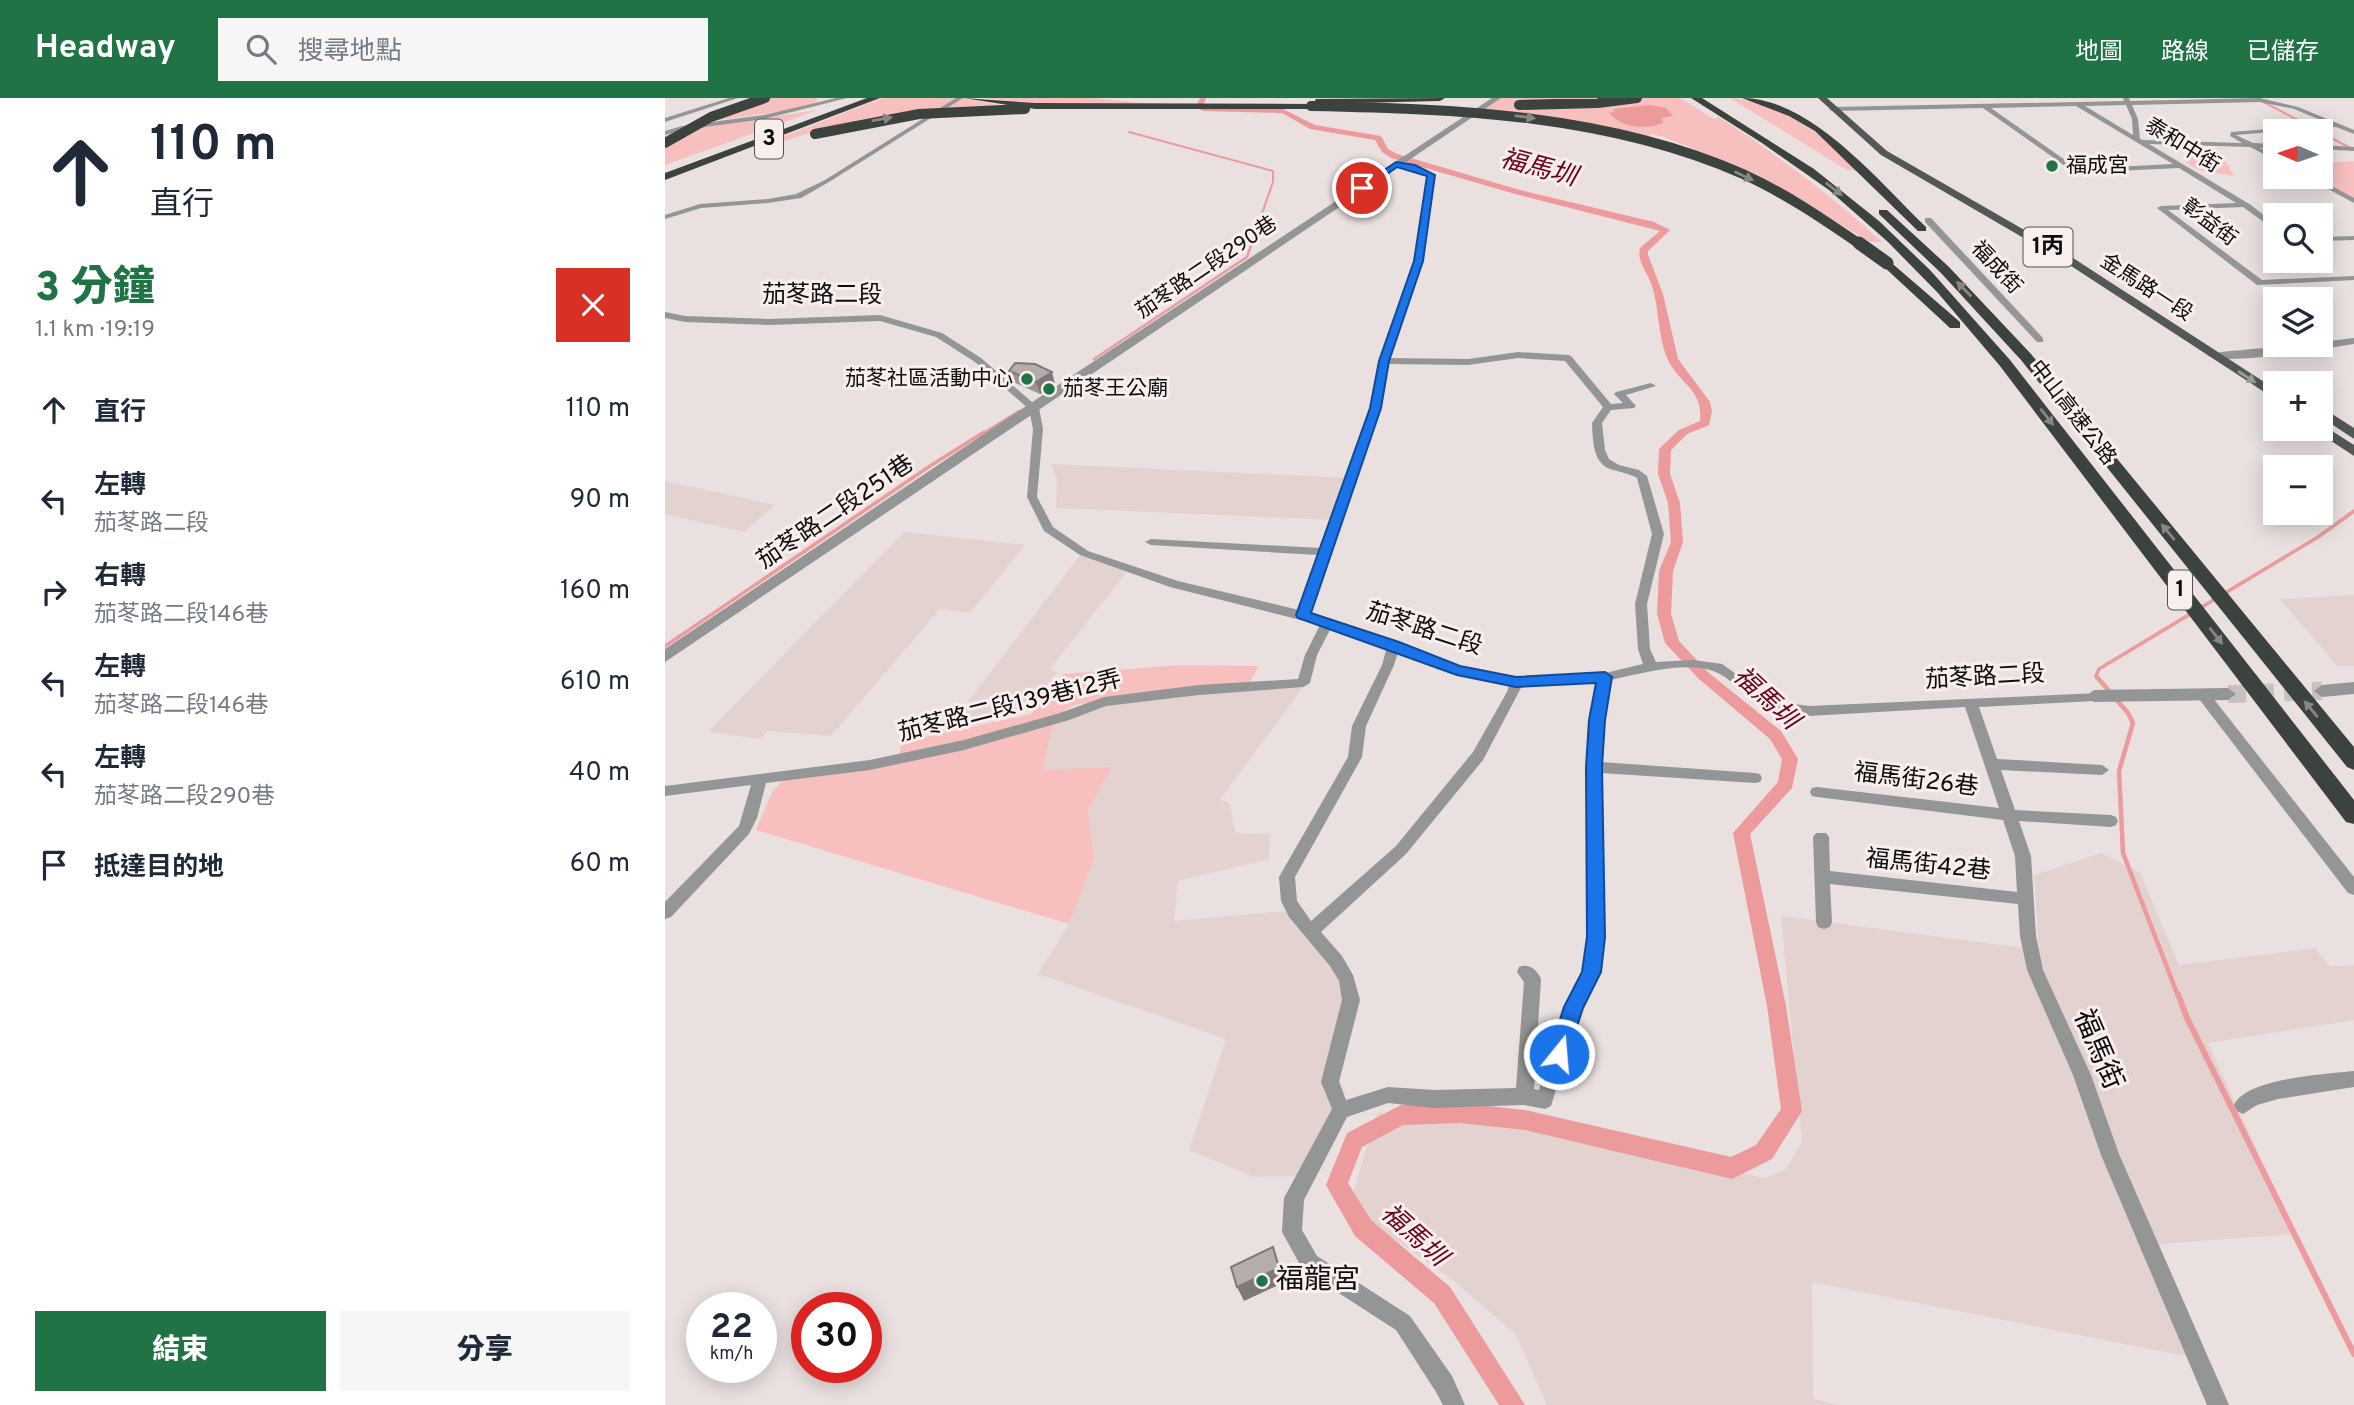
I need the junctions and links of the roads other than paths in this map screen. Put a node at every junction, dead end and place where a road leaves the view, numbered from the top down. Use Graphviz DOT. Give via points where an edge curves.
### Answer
graph roads {
  1 [pos="735,98"];
  2 [pos="765,98"];
  3 [pos="844,98"];
  4 [pos="856,98"];
  5 [pos="875,98"];
  6 [pos="960,98"];
  7 [pos="968,98"];
  8 [pos="1109,98"];
  9 [pos="1126,98"];
  10 [pos="1382,98"];
  11 [pos="1440,98"];
  12 [pos="1497,98"];
  13 [pos="1637,98"];
  14 [pos="1696,98"];
  15 [pos="1712,98"];
  16 [pos="1747,98"];
  17 [pos="1822,98"];
  18 [pos="1928,98"];
  19 [pos="2069,98"];
  20 [pos="1137,100"];
  21 [pos="2128,100"];
  22 [pos="2146,100"];
  23 [pos="1356,101"];
  24 [pos="2078,104"];
  25 [pos="1837,105"];
  26 [pos="1983,105"];
  27 [pos="1311,106"];
  28 [pos="1934,106"];
  29 [pos="1116,107"];
  30 [pos="665,120"];
  31 [pos="2338,125"];
  32 [pos="2354,132"];
  33 [pos="665,133"];
  34 [pos="2140,140"];
  35 [pos="665,143"];
  36 [pos="2251,146"];
  37 [pos="2263,146"];
  38 [pos="2333,148"];
  39 [pos="2352,149"];
  40 [pos="2263,152"];
  41 [pos="1402,160"];
  42 [pos="2182,166"];
  43 [pos="665,169"];
  44 [pos="665,177"];
  45 [pos="665,183"];
  46 [pos="2332,189"];
  47 [pos="2354,201"];
  48 [pos="2244,205"];
  49 [pos="665,217"];
  50 [pos="2263,219"];
  51 [pos="1928,220"];
  52 [pos="2354,238"];
  53 [pos="2333,239"];
  54 [pos="2354,278"];
  55 [pos="665,315"];
  56 [pos="2354,330"];
  57 [pos="2333,333"];
  58 [pos="2040,340"];
  59 [pos="2354,341"];
  60 [pos="2263,342"];
  61 [pos="2216,350"];
  62 [pos="2236,356"];
  63 [pos="2026,357"];
  64 [pos="1384,361"];
  65 [pos="2263,373"];
  66 [pos="1651,386"];
  67 [pos="2263,386"];
  68 [pos="2028,393"];
  69 [pos="1608,407"];
  70 [pos="1034,408"];
  71 [pos="2333,420"];
  72 [pos="2354,435"];
  73 [pos="2333,437"];
  74 [pos="2354,452"];
  75 [pos="1151,542"];
  76 [pos="1327,552"];
  77 [pos="1303,615"];
  78 [pos="1327,624"];
  79 [pos="1394,645"];
  80 [pos="665,657"];
  81 [pos="1656,666"];
  82 [pos="1605,677"];
  83 [pos="1516,682"];
  84 [pos="2354,688"];
  85 [pos="2322,691"];
  86 [pos="2228,694"];
  87 [pos="2107,696"];
  88 [pos="2204,696"];
  89 [pos="1971,704"];
  90 [pos="2354,762"];
  91 [pos="1991,764"];
  92 [pos="1594,767"];
  93 [pos="2102,770"];
  94 [pos="1755,778"];
  95 [pos="761,779"];
  96 [pos="665,791"];
  97 [pos="1817,792"];
  98 [pos="2010,815"];
  99 [pos="2354,816"];
  100 [pos="2111,821"];
  101 [pos="1821,837"];
  102 [pos="1823,877"];
  103 [pos="2354,890"];
  104 [pos="2027,899"];
  105 [pos="665,912"];
  106 [pos="1824,922"];
  107 [pos="1311,931"];
  108 [pos="1525,972"];
  109 [pos="2354,1079"];
  110 [pos="1524,1096"];
  111 [pos="2243,1105"];
  112 [pos="1341,1110"];
  113 [pos="1454,1405"];
  114 [pos="2218,1405"];
  1 -- 30 [label="street"];
  2 -- 35 [label="highway, bridge" via="711,117"];
  3 -- 33 [label="street" via="792,112"];
  4 -- 43 [label="highway, 3"];
  5 -- 44 [label="highway, 3"];
  6 -- 49 [label="street" via="798,196 700,206"];
  7 -- 29 [label="highway, bridge" via="1015,105"];
  8 -- 20 [label="highway"];
  9 -- 20 [label="highway"];
  10 -- 23 [label="highway"];
  11 -- 23 [label="highway"];
  12 -- 41 [label="street, 茄苳路二段290巷"];
  13 -- 27 [label="highway, bridge" via="1544,105"];
  14 -- 68 [label="highway, 中山高速公路 / 1, one-way" via="1801,163 1876,224 1959,310"];
  63 -- 15 [label="highway, 中山高速公路 / 1, one-way" via="1880,209 1793,145"];
  16 -- 63 [label="highway" via="1799,117 1831,140 1982,289"];
  17 -- 25 [label="main road, 金馬路一段 / 1丙"];
  18 -- 28 [label="street"];
  19 -- 24 [label="street, 泰和中街"];
  20 -- 23 [label="highway, bridge"];
  21 -- 22 [label="street"];
  21 -- 24 [label="street"];
  21 -- 34 [label="street"];
  22 -- 31 [label="street" via="2262,101 2296,108"];
  24 -- 26 [label="street"];
  24 -- 34 [label="street, 泰和中街"];
  25 -- 28 [label="street"];
  25 -- 61 [label="main road, 金馬路一段 / 1丙" via="1884,153"];
  26 -- 28 [label="street"];
  26 -- 42 [label="street" via="2070,167"];
  27 -- 29 [label="highway"];
  27 -- 68 [label="highway, one-way, bridge" via="1452,109 1570,123 1680,150 1746,176 1816,215 1887,263 1992,365"];
  45 -- 29 [label="highway, one-way, bridge" via="815,134 886,118 948,111"];
  31 -- 32 [label="street"];
  31 -- 36 [label="street" via="2233,133"];
  34 -- 36 [label="street"];
  34 -- 42 [label="street, 泰和中街"];
  36 -- 37 [label="street"];
  36 -- 40 [label="street"];
  38 -- 39 [label="street"];
  41 -- 64 [label="street" via="1431,175 1418,261"];
  41 -- 70 [label="street, 茄苳路二段290巷"];
  42 -- 48 [label="street, 泰和中街"];
  46 -- 47 [label="street"];
  48 -- 50 [label="street, 泰和中街"];
  48 -- 54 [label="street, 彰益街" via="2161,208 2260,283"];
  51 -- 58 [label="street, 福成街"];
  52 -- 53 [label="street"];
  55 -- 70 [label="street, 茄苳路二段" via="769,322 880,318 907,324 939,335 978,359"];
  56 -- 57 [label="street"];
  59 -- 62 [label="street"];
  60 -- 61 [label="street"];
  61 -- 62 [label="street"];
  61 -- 67 [label="main road, 金馬路一段 / 1丙, one-way"];
  62 -- 65 [label="main road"];
  90 -- 63 [label="highway, 中山高速公路 / 1, one-way"];
  64 -- 69 [label="street" via="1468,362 1518,355 1568,358"];
  64 -- 76 [label="street" via="1376,408"];
  66 -- 69 [label="street" via="1619,394 1631,406"];
  68 -- 99 [label="highway, 中山高速公路 / 1, one-way"];
  69 -- 81 [label="street" via="1597,423 1600,455 1613,467 1630,468 1642,476 1658,534 1641,604 1644,649"];
  70 -- 77 [label="street, 茄苳路二段" via="1038,429 1032,497 1048,529 1084,553 1174,584"];
  70 -- 80 [label="street, 茄苳路二段251巷"];
  71 -- 72 [label="main road"];
  73 -- 74 [label="main road"];
  75 -- 76 [label="street"];
  76 -- 77 [label="street"];
  77 -- 78 [label="street, 茄苳路二段"];
  78 -- 79 [label="street, 茄苳路二段"];
  78 -- 95 [label="street, 茄苳路二段139巷12弄" via="1303,683 1104,702 964,745 870,765"];
  79 -- 83 [label="street, 茄苳路二段" via="1457,670"];
  79 -- 107 [label="street" via="1359,726 1355,757 1287,877 1286,898 1296,917"];
  81 -- 82 [label="street, 茄苳路二段"];
  81 -- 89 [label="street, 茄苳路二段" via="1717,667 1762,699 1809,711"];
  82 -- 83 [label="street, 茄苳路二段"];
  82 -- 92 [label="street"];
  83 -- 107 [label="street" via="1478,756 1410,840"];
  84 -- 85 [label="street"];
  86 -- 88 [label="street, 茄苳路二段"];
  87 -- 88 [label="street, 茄苳路二段"];
  87 -- 89 [label="street, 茄苳路二段"];
  88 -- 103 [label="street"];
  89 -- 91 [label="street, 福馬街"];
  91 -- 93 [label="street"];
  91 -- 98 [label="street, 福馬街"];
  92 -- 94 [label="street"];
  92 -- 110 [label="street" via="1596,937 1591,972 1573,1007 1545,1100"];
  95 -- 96 [label="street, 茄苳路二段139巷12弄"];
  95 -- 105 [label="street" via="744,830"];
  97 -- 98 [label="street, 福馬街26巷"];
  98 -- 100 [label="street, 福馬街26巷"];
  98 -- 104 [label="street, 福馬街" via="2023,856"];
  101 -- 102 [label="street"];
  102 -- 104 [label="street, 福馬街42巷"];
  102 -- 106 [label="street"];
  104 -- 114 [label="street, 福馬街" via="2035,970"];
  107 -- 112 [label="street" via="1336,961 1351,1000 1329,1082"];
  108 -- 110 [label="street" via="1533,979"];
  109 -- 111 [label="street" via="2285,1089 2248,1099"];
  110 -- 112 [label="street" via="1434,1099 1388,1095"];
  112 -- 113 [label="street" via="1294,1198 1292,1232 1310,1263 1403,1323"];
}
